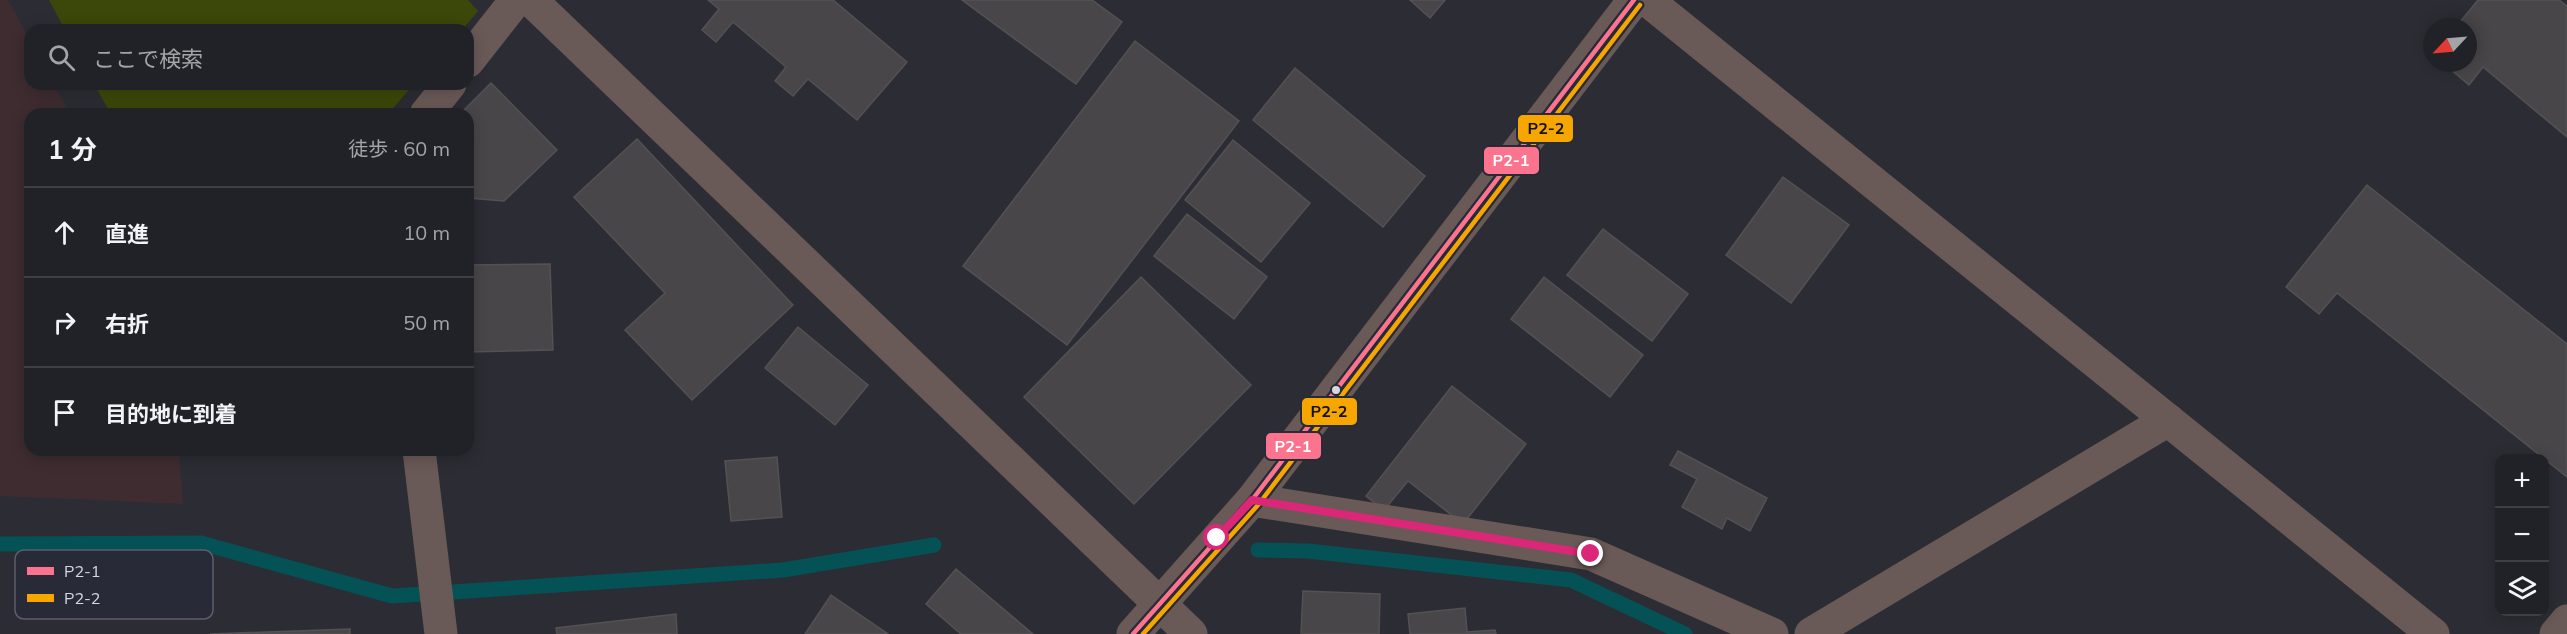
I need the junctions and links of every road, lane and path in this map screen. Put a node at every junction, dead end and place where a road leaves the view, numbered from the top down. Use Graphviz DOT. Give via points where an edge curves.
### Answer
graph roads {
  1 [pos="516,0"];
  2 [pos="531,0"];
  3 [pos="1634,0"];
  4 [pos="1647,0"];
  5 [pos="474,53"];
  6 [pos="445,90"];
  7 [pos="431,108"];
  8 [pos="2168,420"];
  9 [pos="420,456"];
  10 [pos="1252,500"];
  11 [pos="1158,604"];
  12 [pos="2567,621"];
  13 [pos="441,634"];
  14 [pos="1133,634"];
  15 [pos="1191,634"];
  16 [pos="1772,634"];
  17 [pos="1811,634"];
  18 [pos="2433,634"];
  19 [pos="2556,634"];
  1 -- 5 [label="street"];
  2 -- 11 [label="street"];
  3 -- 10 [label="street"];
  4 -- 8 [label="street"];
  6 -- 7 [label="street"];
  8 -- 17 [label="street"];
  8 -- 18 [label="street"];
  9 -- 13 [label="street"];
  10 -- 11 [label="street"];
  10 -- 16 [label="street" via="1591,554"];
  11 -- 14 [label="street"];
  11 -- 15 [label="street"];
  12 -- 19 [label="street"];
}
